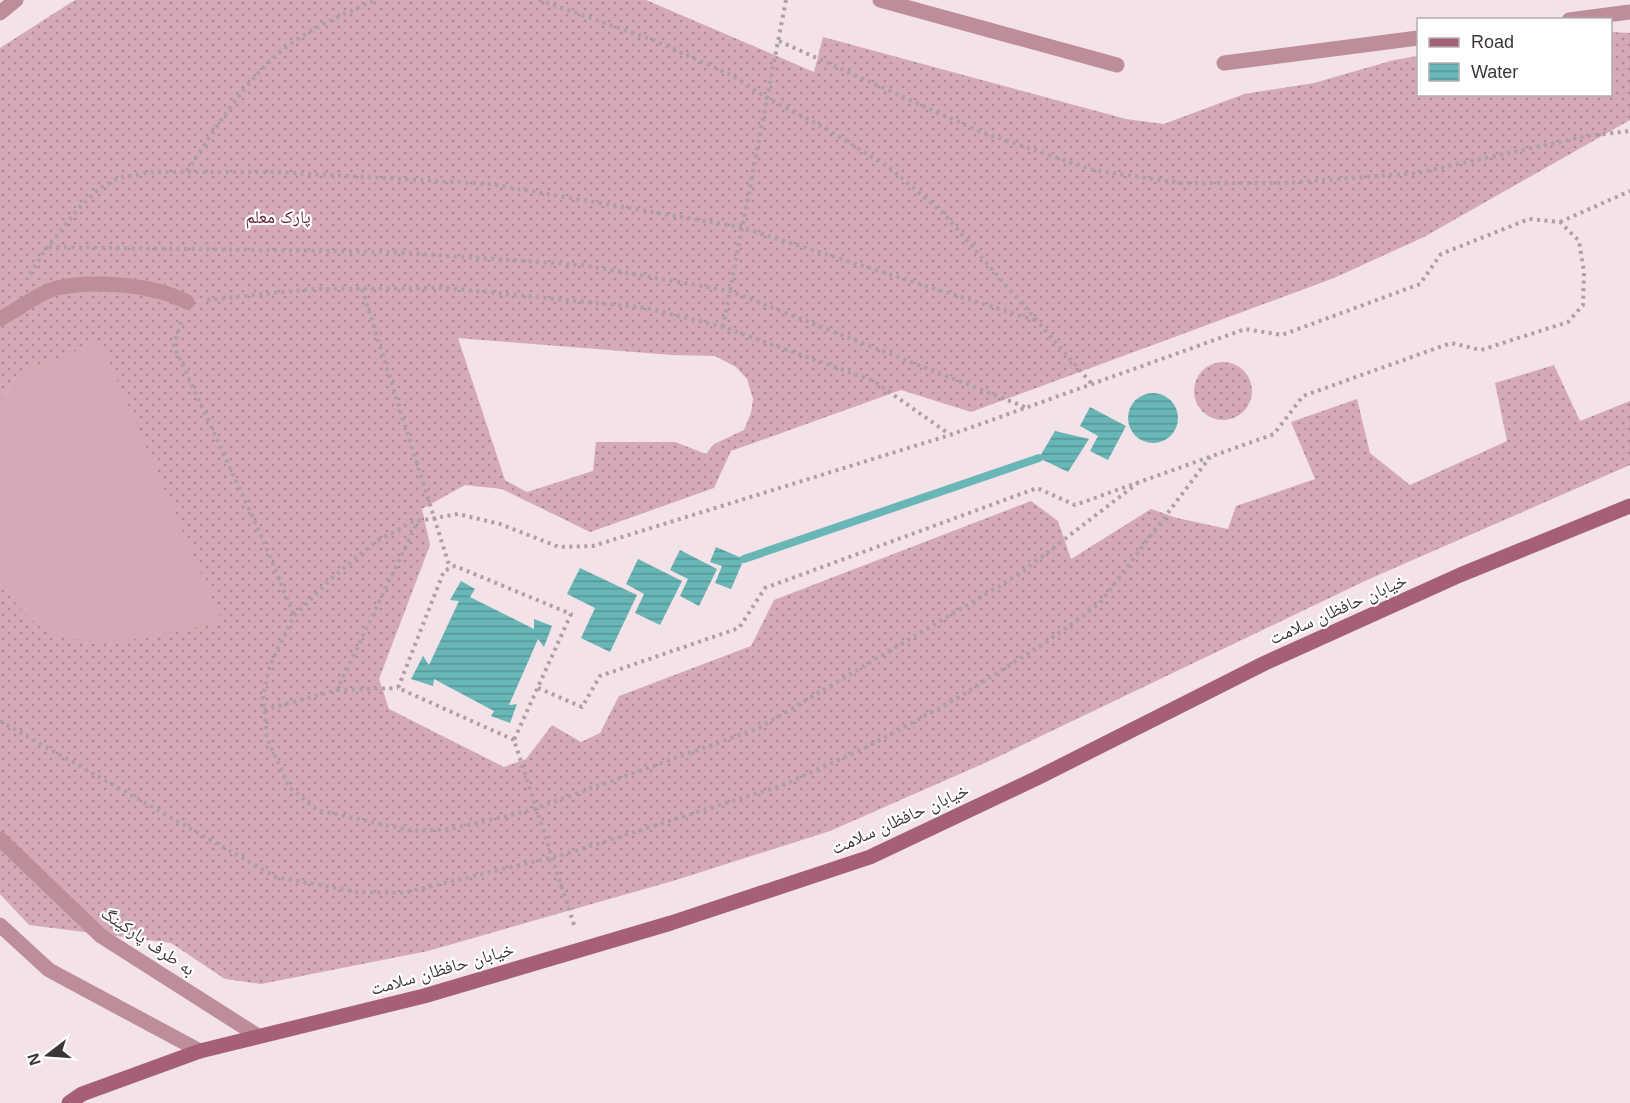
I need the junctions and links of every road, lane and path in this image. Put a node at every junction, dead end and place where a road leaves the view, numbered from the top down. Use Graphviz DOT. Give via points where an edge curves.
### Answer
graph roads {
  1 [pos="16,0"];
  2 [pos="375,0"];
  3 [pos="539,0"];
  4 [pos="786,0"];
  5 [pos="880,0"];
  6 [pos="1630,12"];
  7 [pos="0,13"];
  8 [pos="1584,18"];
  9 [pos="1417,38"];
  10 [pos="779,41"];
  11 [pos="1224,63"];
  12 [pos="1117,65"];
  13 [pos="767,98"];
  14 [pos="1630,131"];
  15 [pos="187,172"];
  16 [pos="1630,191"];
  17 [pos="1560,222"];
  18 [pos="742,228"];
  19 [pos="48,247"];
  20 [pos="27,279"];
  21 [pos="362,289"];
  22 [pos="730,291"];
  23 [pos="187,302"];
  24 [pos="0,319"];
  25 [pos="1037,321"];
  26 [pos="723,327"];
  27 [pos="1092,384"];
  28 [pos="1026,407"];
  29 [pos="950,435"];
  30 [pos="1211,457"];
  31 [pos="1139,482"];
  32 [pos="1630,506"];
  33 [pos="435,518"];
  34 [pos="418,521"];
  35 [pos="450,568"];
  36 [pos="294,616"];
  37 [pos="398,688"];
  38 [pos="538,688"];
  39 [pos="337,690"];
  40 [pos="264,710"];
  41 [pos="0,721"];
  42 [pos="514,740"];
  43 [pos="537,808"];
  44 [pos="0,839"];
  45 [pos="552,857"];
  46 [pos="0,925"];
  47 [pos="582,949"];
  48 [pos="258,1036"];
  49 [pos="200,1051"];
  50 [pos="69,1103"];
  1 -- 7 [label="street"];
  2 -- 15 [label="path" via="330,20 286,48 250,82"];
  3 -- 13 [label="path" via="656,41 733,76"];
  4 -- 10 [label="path"];
  5 -- 12 [label="street"];
  6 -- 8 [label="street"];
  9 -- 11 [label="street"];
  10 -- 13 [label="path"];
  10 -- 14 [label="path" via="981,132 1093,170 1180,183 1286,183 1417,172 1587,136"];
  13 -- 18 [label="path"];
  13 -- 25 [label="path" via="891,169 944,214"];
  15 -- 18 [label="path" via="275,172 489,184"];
  15 -- 19 [label="path" via="150,172 119,178 100,188"];
  16 -- 17 [label="path"];
  17 -- 27 [label="path" via="1529,219 1441,254 1420,284 1282,335 1245,329"];
  17 -- 30 [label="path" via="1579,242 1584,272 1583,305 1568,322 1481,350 1451,343 1303,396 1274,434"];
  18 -- 22 [label="path"];
  18 -- 25 [label="path"];
  19 -- 20 [label="path"];
  19 -- 22 [label="path" via="405,252 582,265"];
  21 -- 23 [label="path" via="314,289"];
  21 -- 26 [label="path" via="447,288 646,308"];
  21 -- 33 [label="path"];
  22 -- 26 [label="path"];
  22 -- 28 [label="path"];
  23 -- 24 [label="street" via="171,293 114,285 55,288"];
  23 -- 36 [label="path" via="174,345 266,544"];
  25 -- 27 [label="path"];
  26 -- 29 [label="path" via="874,381"];
  27 -- 28 [label="path"];
  28 -- 29 [label="path"];
  29 -- 33 [label="path" via="593,546 559,547 500,524 458,514"];
  30 -- 31 [label="path"];
  30 -- 45 [label="path" via="1100,603 954,700 865,748 783,785"];
  31 -- 38 [label="path" via="1075,505 1037,488 765,588 739,628 600,676 582,707"];
  31 -- 43 [label="path" via="1018,575 759,728"];
  32 -- 47 [label="street, خیابان حافظان سلامت" via="1460,575 1265,663 870,857"];
  33 -- 34 [label="path"];
  33 -- 35 [label="path"];
  34 -- 36 [label="path" via="375,542"];
  34 -- 39 [label="path"];
  35 -- 37 [label="path" via="444,571"];
  35 -- 38 [label="path" via="455,566 572,614"];
  36 -- 40 [label="path" via="270,665"];
  37 -- 39 [label="path"];
  37 -- 42 [label="path"];
  38 -- 42 [label="path"];
  39 -- 40 [label="path"];
  40 -- 43 [label="path" via="267,738 288,787 317,810 412,831 451,829"];
  41 -- 45 [label="path" via="276,877 357,892 404,893"];
  42 -- 43 [label="path"];
  43 -- 45 [label="path"];
  44 -- 48 [label="street, به طرف پارکینگ" via="101,936"];
  45 -- 47 [label="path"];
  46 -- 49 [label="street" via="49,970"];
  47 -- 48 [label="street, خیابان حافظان سلامت" via="424,996"];
  48 -- 49 [label="street, خیابان حافظان سلامت"];
  49 -- 50 [label="street, خیابان حافظان سلامت" via="82,1094"];
}
